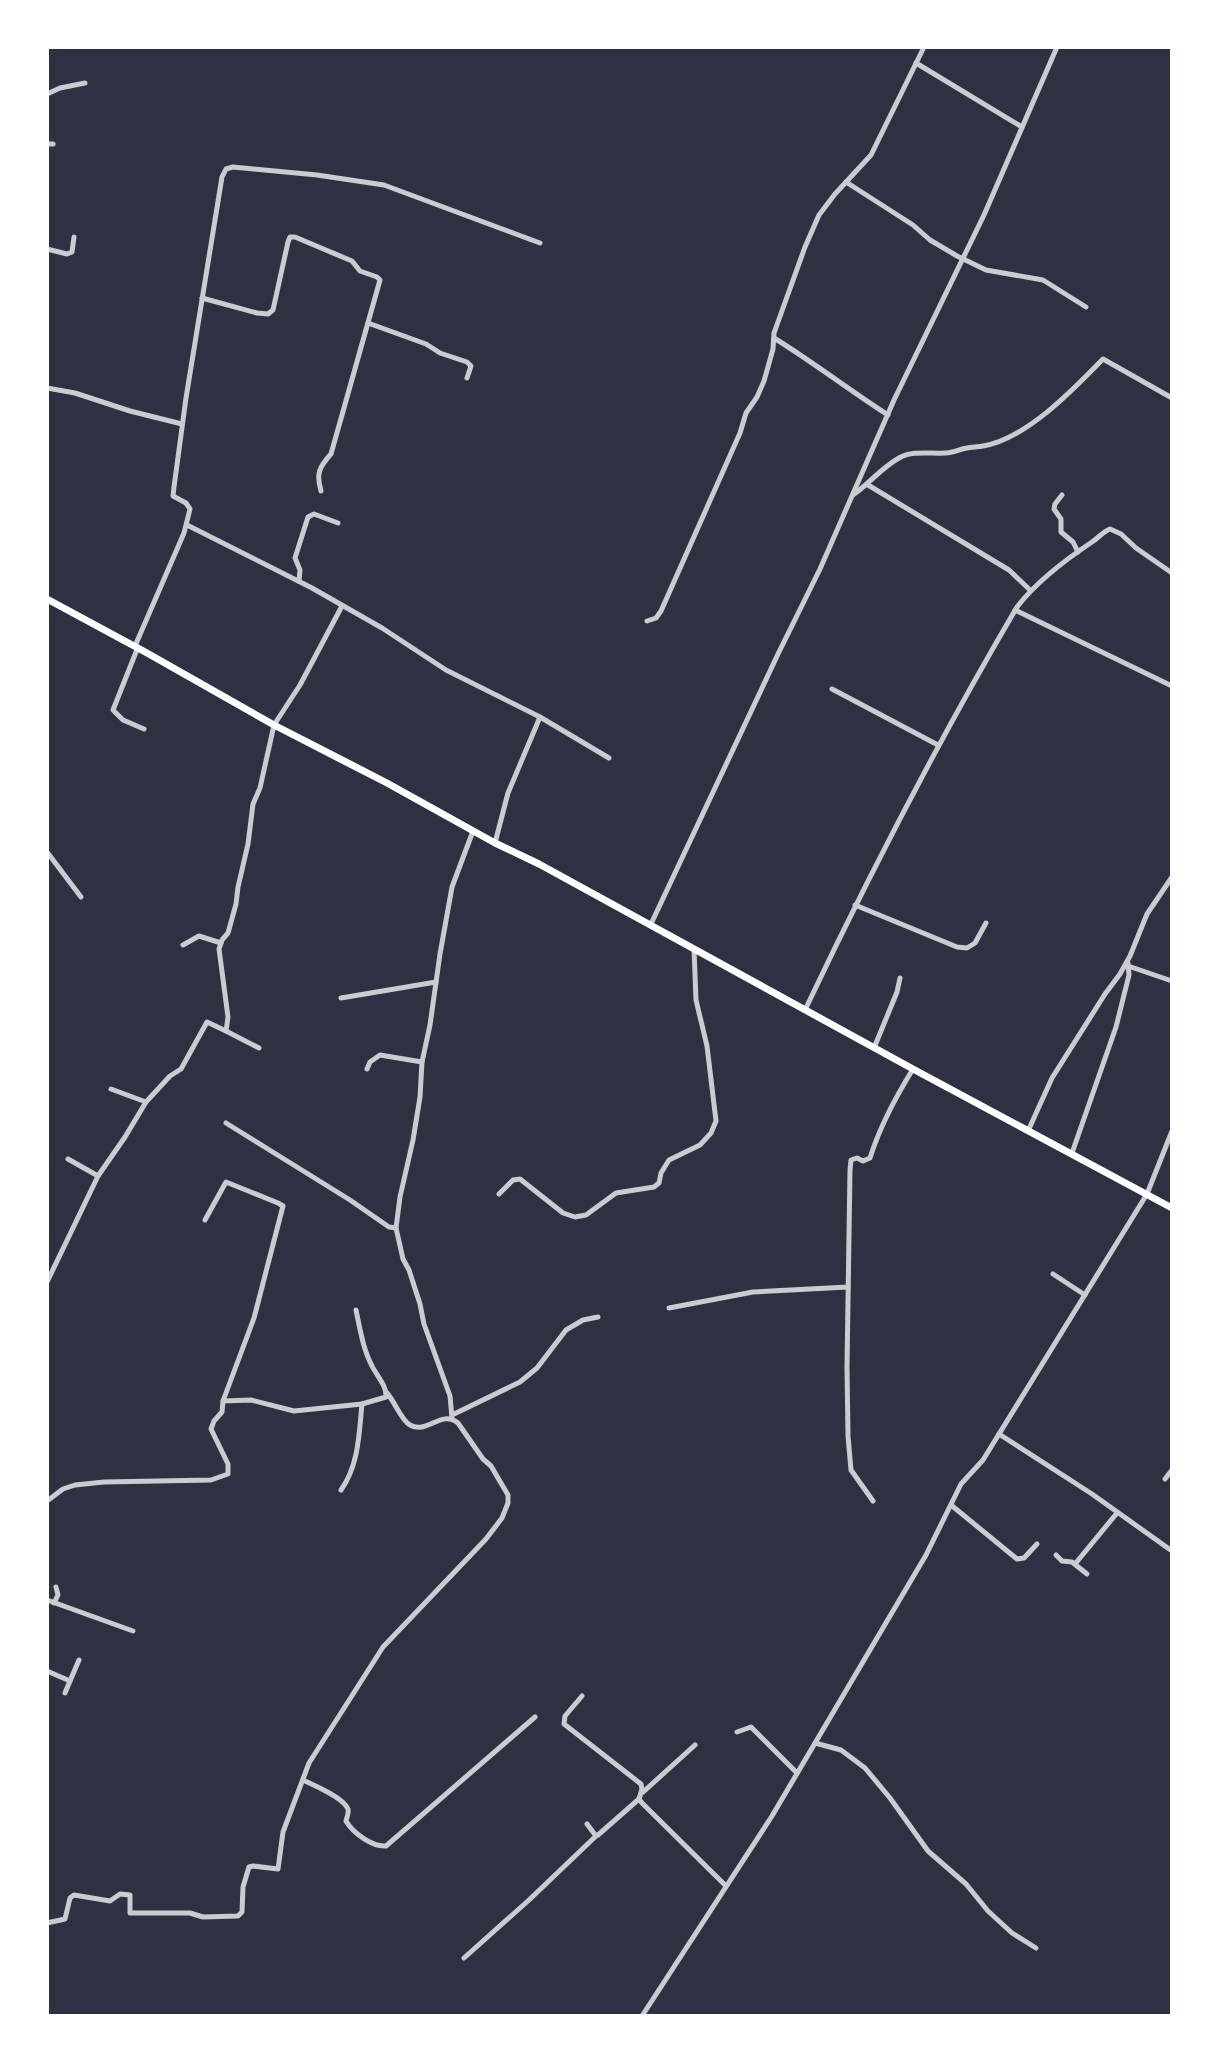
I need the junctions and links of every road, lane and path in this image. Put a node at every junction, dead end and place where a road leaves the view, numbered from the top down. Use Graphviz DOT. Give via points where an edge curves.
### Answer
graph roads {
  1 [pos="924,47"];
  2 [pos="1057,47"];
  3 [pos="916,63"];
  4 [pos="85,83"];
  5 [pos="47,94"];
  6 [pos="1022,127"];
  7 [pos="846,182"];
  8 [pos="74,237"];
  9 [pos="540,243"];
  10 [pos="47,249"];
  11 [pos="963,258"];
  12 [pos="202,298"];
  13 [pos="1086,307"];
  14 [pos="368,323"];
  15 [pos="774,338"];
  16 [pos="467,378"];
  17 [pos="47,388"];
  18 [pos="1172,398"];
  19 [pos="888,415"];
  20 [pos="182,424"];
  21 [pos="868,485"];
  22 [pos="321,491"];
  23 [pos="853,495"];
  24 [pos="1062,495"];
  25 [pos="338,523"];
  26 [pos="187,525"];
  27 [pos="1077,552"];
  28 [pos="1172,573"];
  29 [pos="299,581"];
  30 [pos="1030,590"];
  31 [pos="47,599"];
  32 [pos="342,606"];
  33 [pos="1015,610"];
  34 [pos="647,621"];
  35 [pos="136,647"];
  36 [pos="1172,686"];
  37 [pos="832,689"];
  38 [pos="540,717"];
  39 [pos="274,725"];
  40 [pos="144,729"];
  41 [pos="938,745"];
  42 [pos="609,758"];
  43 [pos="473,831"];
  44 [pos="495,843"];
  45 [pos="47,852"];
  46 [pos="1172,877"];
  47 [pos="81,897"];
  48 [pos="855,905"];
  49 [pos="986,923"];
  50 [pos="651,925"];
  51 [pos="221,943"];
  52 [pos="183,945"];
  53 [pos="694,949"];
  54 [pos="1128,963"];
  55 [pos="900,978"];
  56 [pos="1172,981"];
  57 [pos="436,982"];
  58 [pos="341,998"];
  59 [pos="805,1010"];
  60 [pos="226,1031"];
  61 [pos="259,1048"];
  62 [pos="874,1048"];
  63 [pos="422,1062"];
  64 [pos="367,1069"];
  65 [pos="913,1069"];
  66 [pos="111,1089"];
  67 [pos="146,1102"];
  68 [pos="226,1124"];
  69 [pos="1028,1131"];
  70 [pos="1172,1131"];
  71 [pos="1072,1153"];
  72 [pos="68,1159"];
  73 [pos="98,1176"];
  74 [pos="499,1194"];
  75 [pos="1147,1194"];
  76 [pos="1172,1208"];
  77 [pos="205,1220"];
  78 [pos="396,1228"];
  79 [pos="1053,1274"];
  80 [pos="47,1282"];
  81 [pos="848,1287"];
  82 [pos="1084,1295"];
  83 [pos="669,1308"];
  84 [pos="356,1310"];
  85 [pos="598,1317"];
  86 [pos="387,1393"];
  87 [pos="223,1401"];
  88 [pos="362,1404"];
  89 [pos="452,1416"];
  90 [pos="999,1434"];
  91 [pos="1172,1470"];
  92 [pos="1165,1479"];
  93 [pos="341,1490"];
  94 [pos="47,1501"];
  95 [pos="873,1501"];
  96 [pos="951,1505"];
  97 [pos="1117,1513"];
  98 [pos="1037,1544"];
  99 [pos="1172,1551"];
  100 [pos="1056,1555"];
  101 [pos="1076,1564"];
  102 [pos="1087,1574"];
  103 [pos="56,1587"];
  104 [pos="47,1600"];
  105 [pos="54,1603"];
  106 [pos="133,1631"];
  107 [pos="79,1660"];
  108 [pos="47,1671"];
  109 [pos="70,1681"];
  110 [pos="65,1693"];
  111 [pos="582,1696"];
  112 [pos="535,1717"];
  113 [pos="737,1731"];
  114 [pos="815,1743"];
  115 [pos="695,1745"];
  116 [pos="797,1773"];
  117 [pos="303,1780"];
  118 [pos="639,1797"];
  119 [pos="587,1824"];
  120 [pos="596,1836"];
  121 [pos="726,1886"];
  122 [pos="47,1923"];
  123 [pos="1036,1948"];
  124 [pos="464,1958"];
  125 [pos="642,2016"];
  1 -- 3 [label="street"];
  2 -- 6 [label="street"];
  3 -- 6 [label="street"];
  3 -- 7 [label="street" via="872,155"];
  4 -- 5 [label="street"];
  6 -- 11 [label="street"];
  7 -- 11 [label="street"];
  7 -- 15 [label="street" via="819,215"];
  8 -- 10 [label="street" via="72,252"];
  9 -- 12 [label="street" via="384,186 233,167 222,177"];
  11 -- 13 [label="street" via="986,270 1044,281"];
  11 -- 19 [label="street"];
  12 -- 14 [label="street" via="268,314 273,310 288,242 295,237 352,261 360,271 380,280"];
  12 -- 20 [label="street"];
  14 -- 16 [label="street" via="467,362 471,366"];
  14 -- 22 [label="street" via="331,454 318,471"];
  15 -- 19 [label="street"];
  15 -- 34 [label="street" via="757,397 661,611"];
  17 -- 20 [label="street"];
  18 -- 21 [label="street" via="1103,359 1064,400 1001,441 900,457"];
  19 -- 23 [label="street"];
  20 -- 26 [label="street" via="173,496 190,509"];
  21 -- 23 [label="street"];
  21 -- 30 [label="street" via="1009,570"];
  23 -- 50 [label="street"];
  24 -- 27 [label="street" via="1054,509 1061,519 1060,532"];
  25 -- 29 [label="street" via="314,514 309,517 295,558"];
  26 -- 29 [label="street"];
  26 -- 35 [label="street"];
  27 -- 28 [label="street" via="1110,529"];
  27 -- 30 [label="street"];
  29 -- 32 [label="street"];
  30 -- 33 [label="street"];
  31 -- 35 [label="main road"];
  32 -- 38 [label="street" via="446,670"];
  32 -- 39 [label="street"];
  33 -- 36 [label="street"];
  33 -- 41 [label="street"];
  35 -- 39 [label="main road"];
  35 -- 40 [label="street" via="113,710"];
  37 -- 41 [label="street"];
  38 -- 42 [label="street"];
  38 -- 44 [label="street" via="508,793"];
  39 -- 43 [label="main road"];
  39 -- 51 [label="street" via="253,804 236,904"];
  41 -- 48 [label="street"];
  43 -- 44 [label="main road"];
  43 -- 57 [label="street" via="452,887"];
  44 -- 50 [label="main road"];
  45 -- 47 [label="street"];
  46 -- 54 [label="street" via="1147,914"];
  48 -- 49 [label="street" via="957,947 975,943"];
  48 -- 59 [label="street"];
  50 -- 53 [label="main road"];
  51 -- 52 [label="street" via="199,936"];
  51 -- 60 [label="street"];
  53 -- 59 [label="main road"];
  53 -- 74 [label="street" via="696,1000 716,1121 706,1139 669,1160 654,1187 615,1193 586,1215 563,1213 520,1179"];
  54 -- 56 [label="street"];
  54 -- 69 [label="street" via="1052,1078"];
  54 -- 71 [label="street" via="1119,1018"];
  55 -- 62 [label="street"];
  57 -- 58 [label="street"];
  57 -- 63 [label="street"];
  59 -- 62 [label="main road"];
  60 -- 61 [label="street"];
  60 -- 67 [label="street" via="207,1022 181,1069"];
  62 -- 65 [label="main road"];
  63 -- 64 [label="street" via="380,1055"];
  63 -- 78 [label="street"];
  65 -- 69 [label="main road"];
  65 -- 81 [label="street" via="878,1133 870,1158 852,1160"];
  66 -- 67 [label="street"];
  67 -- 73 [label="street"];
  68 -- 78 [label="street"];
  69 -- 71 [label="main road"];
  70 -- 75 [label="street"];
  71 -- 75 [label="main road"];
  72 -- 73 [label="street"];
  73 -- 80 [label="street"];
  75 -- 76 [label="main road"];
  75 -- 82 [label="street"];
  77 -- 87 [label="street" via="226,1182 283,1206 254,1318"];
  78 -- 89 [label="street" via="450,1396"];
  79 -- 82 [label="street"];
  81 -- 83 [label="street" via="753,1292"];
  81 -- 95 [label="street" via="851,1470"];
  82 -- 90 [label="street"];
  84 -- 86 [label="street" via="364,1348"];
  85 -- 89 [label="street" via="573,1324 520,1382"];
  86 -- 88 [label="street"];
  86 -- 89 [label="street" via="414,1427"];
  87 -- 88 [label="street" via="251,1401 294,1411"];
  87 -- 94 [label="street" via="211,1429 228,1464 228,1474 211,1480 75,1485"];
  88 -- 93 [label="street" via="357,1453"];
  89 -- 117 [label="street" via="508,1495 502,1518 383,1647 309,1763"];
  90 -- 96 [label="street"];
  90 -- 97 [label="street"];
  91 -- 92 [label="street"];
  96 -- 98 [label="street" via="1017,1559"];
  96 -- 114 [label="street"];
  97 -- 99 [label="street"];
  97 -- 101 [label="street"];
  100 -- 101 [label="street"];
  101 -- 102 [label="street"];
  103 -- 105 [label="street"];
  104 -- 105 [label="street"];
  105 -- 106 [label="street"];
  107 -- 109 [label="street"];
  108 -- 109 [label="street"];
  109 -- 110 [label="street"];
  111 -- 118 [label="street" via="564,1724 640,1784"];
  112 -- 117 [label="street" via="386,1846 377,1846 350,1828 346,1805"];
  113 -- 116 [label="street" via="751,1727"];
  114 -- 116 [label="street"];
  114 -- 123 [label="street" via="841,1750 864,1768 928,1851 1004,1926"];
  115 -- 118 [label="street"];
  116 -- 121 [label="street"];
  117 -- 122 [label="street" via="283,1832 278,1869 249,1867 241,1915 131,1913 130,1895 120,1894 110,1901 74,1895 65,1919"];
  118 -- 120 [label="street"];
  118 -- 121 [label="street"];
  119 -- 120 [label="street"];
  120 -- 124 [label="street"];
  121 -- 125 [label="street"];
}
